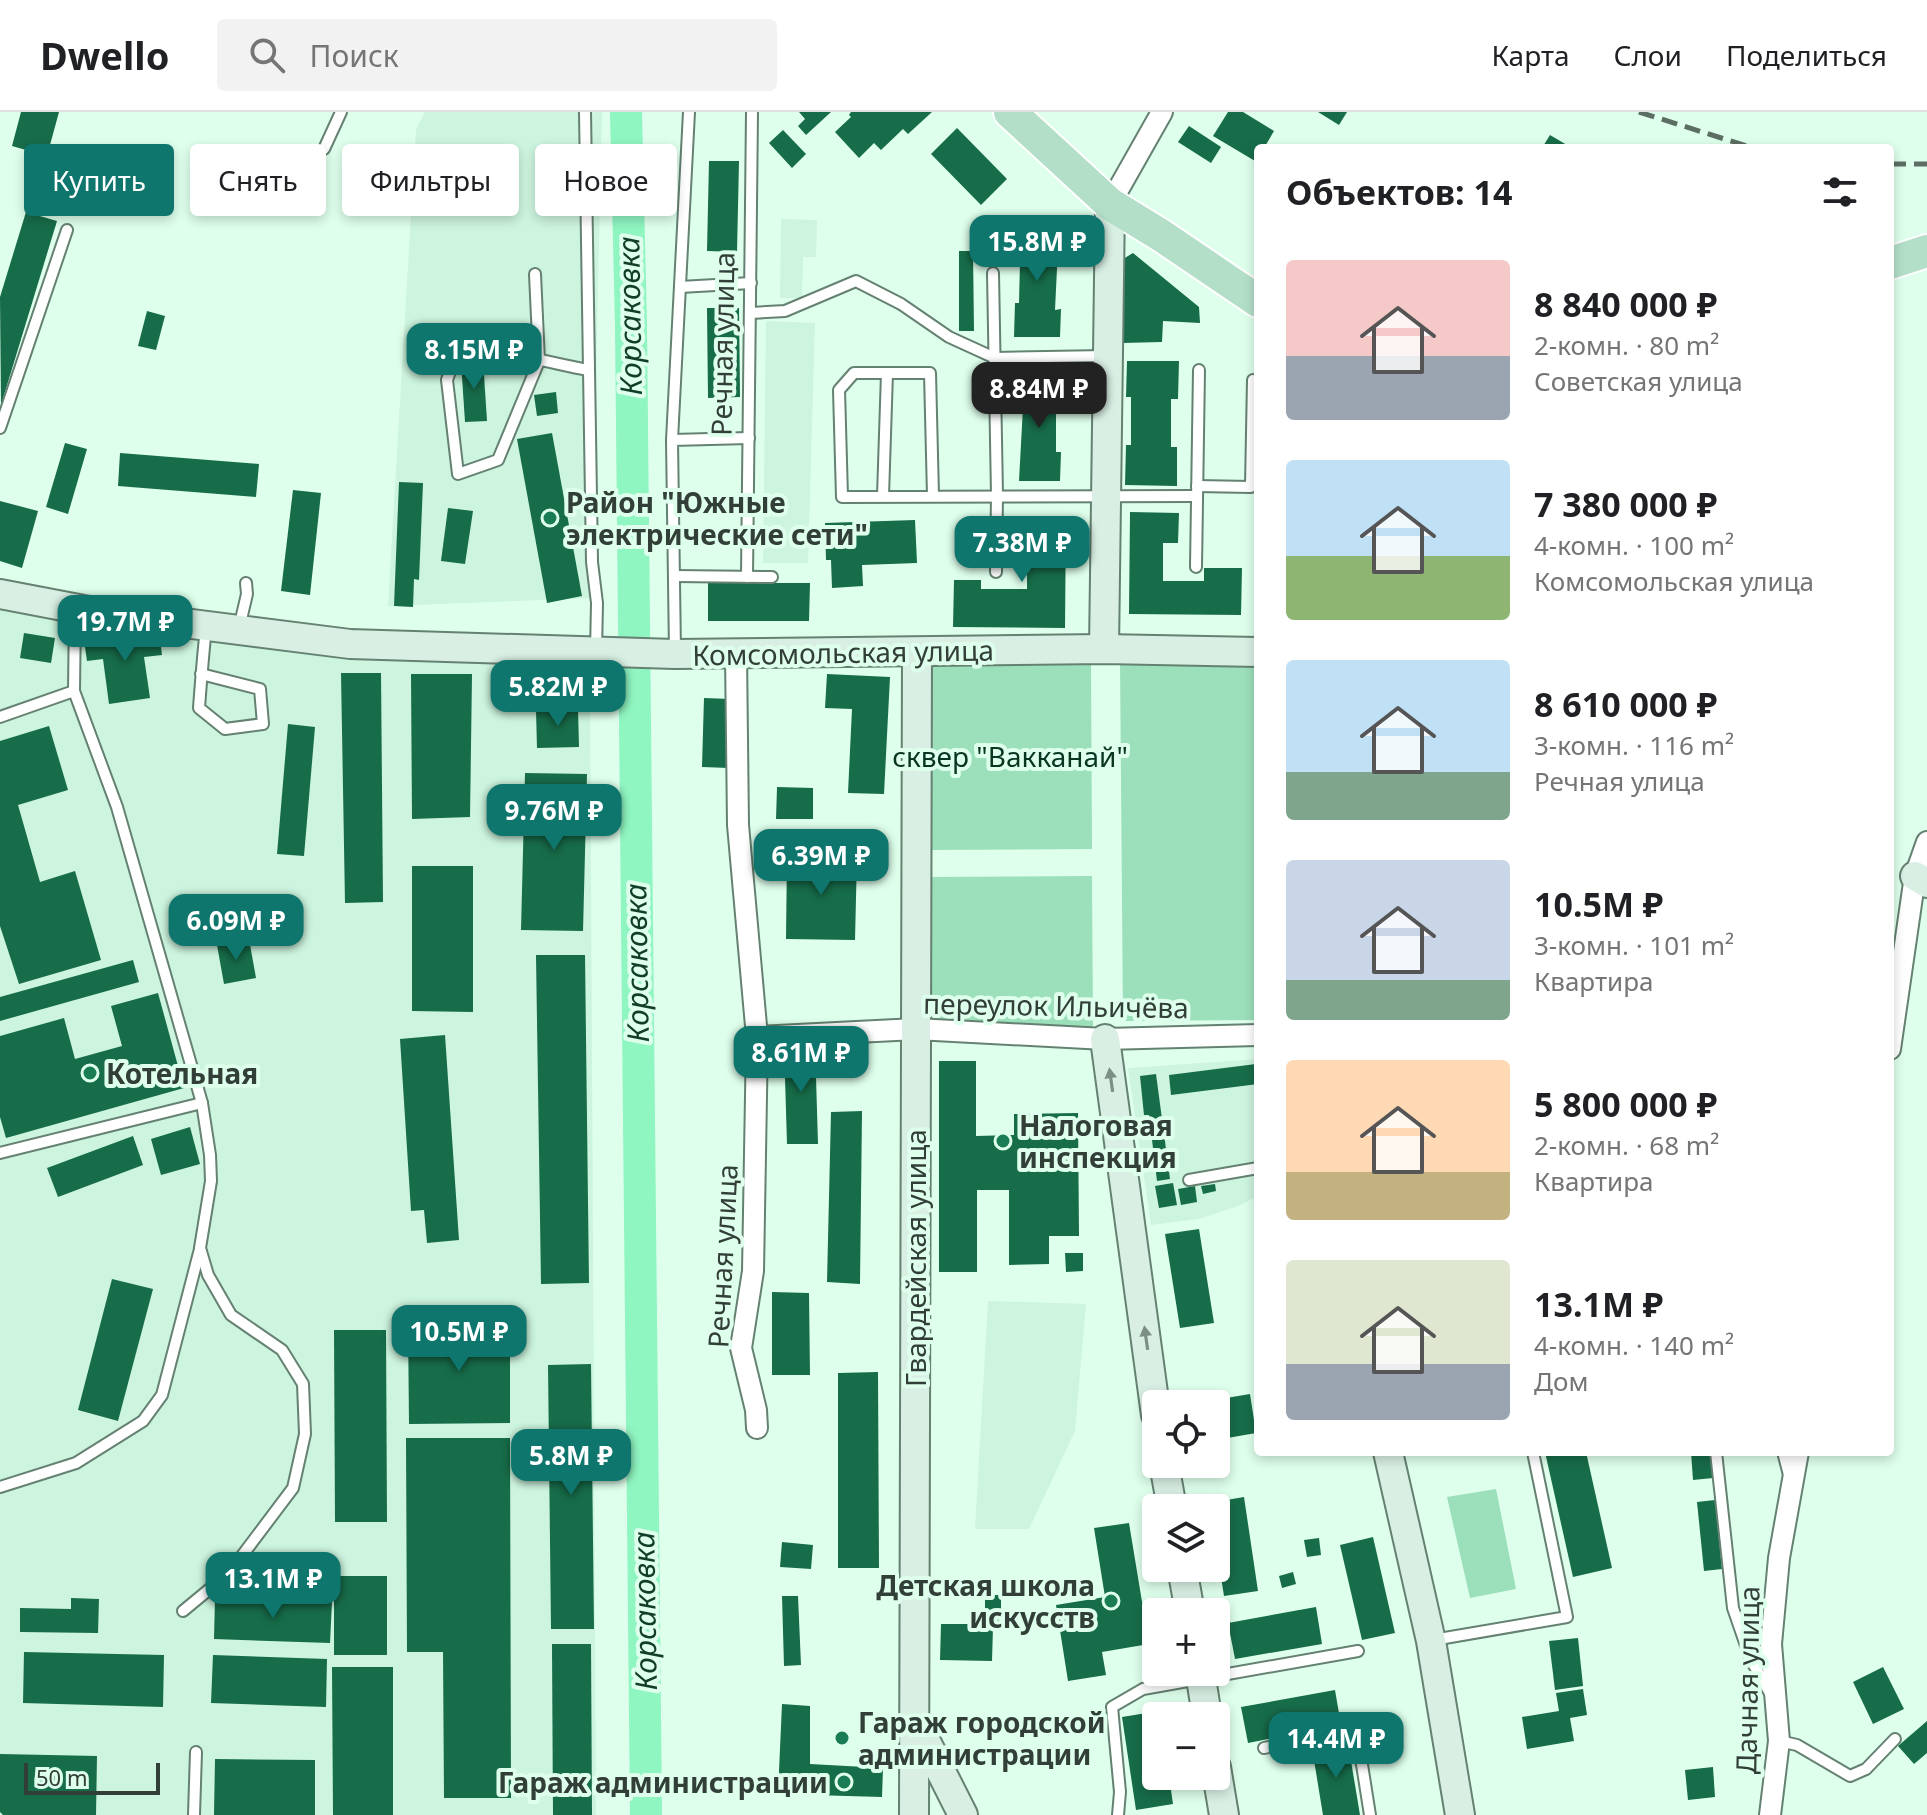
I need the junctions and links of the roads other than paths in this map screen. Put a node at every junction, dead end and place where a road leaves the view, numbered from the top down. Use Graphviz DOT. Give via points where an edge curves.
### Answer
graph roads {
  1 [pos="341,112"];
  2 [pos="585,112"];
  3 [pos="689,112"];
  4 [pos="752,112"];
  5 [pos="1010,112"];
  6 [pos="1162,112"];
  7 [pos="326,145"];
  8 [pos="1110,204"];
  9 [pos="67,230"];
  10 [pos="1927,251"];
  11 [pos="1894,262"];
  12 [pos="993,273"];
  13 [pos="535,274"];
  14 [pos="751,283"];
  15 [pos="680,287"];
  16 [pos="1254,298"];
  17 [pos="751,313"];
  18 [pos="1107,356"];
  19 [pos="995,358"];
  20 [pos="539,361"];
  21 [pos="588,370"];
  22 [pos="1199,370"];
  23 [pos="887,373"];
  24 [pos="1253,380"];
  25 [pos="0,428"];
  26 [pos="749,438"];
  27 [pos="672,440"];
  28 [pos="1197,491"];
  29 [pos="997,495"];
  30 [pos="883,496"];
  31 [pos="933,496"];
  32 [pos="1105,496"];
  33 [pos="1196,567"];
  34 [pos="996,572"];
  35 [pos="674,576"];
  36 [pos="747,577"];
  37 [pos="772,577"];
  38 [pos="246,583"];
  39 [pos="0,594"];
  40 [pos="75,608"];
  41 [pos="206,626"];
  42 [pos="239,630"];
  43 [pos="1104,649"];
  44 [pos="917,652"];
  45 [pos="1254,652"];
  46 [pos="604,653"];
  47 [pos="665,653"];
  48 [pos="736,653"];
  49 [pos="201,674"];
  50 [pos="74,691"];
  51 [pos="0,717"];
  52 [pos="1927,842"];
  53 [pos="1921,879"];
  54 [pos="1894,1027"];
  55 [pos="916,1029"];
  56 [pos="1254,1035"];
  57 [pos="757,1037"];
  58 [pos="1105,1039"];
  59 [pos="202,1103"];
  60 [pos="0,1153"];
  61 [pos="1254,1169"];
  62 [pos="1189,1180"];
  63 [pos="200,1248"];
  64 [pos="1153,1390"];
  65 [pos="757,1428"];
  66 [pos="1389,1456"];
  67 [pos="1534,1456"];
  68 [pos="1716,1456"];
  69 [pos="1784,1456"];
  70 [pos="1797,1456"];
  71 [pos="1791,1485"];
  72 [pos="0,1487"];
  73 [pos="183,1611"];
  74 [pos="1431,1641"];
  75 [pos="1358,1651"];
  76 [pos="1230,1670"];
  77 [pos="1155,1686"];
  78 [pos="1775,1704"];
  79 [pos="913,1715"];
  80 [pos="1895,1739"];
  81 [pos="1779,1741"];
  82 [pos="1264,1748"];
  83 [pos="196,1752"];
  84 [pos="1220,1790"];
  85 [pos="194,1815"];
  86 [pos="914,1815"];
  87 [pos="963,1815"];
  88 [pos="1118,1815"];
  89 [pos="1224,1815"];
  90 [pos="1370,1815"];
  91 [pos="1460,1815"];
  92 [pos="1770,1815"];
  1 -- 7 [label="lane"];
  2 -- 21 [label="lane"];
  3 -- 15 [label="lane"];
  4 -- 14 [label="lane, Речная улица"];
  5 -- 8 [label="main road"];
  6 -- 8 [label="street"];
  8 -- 16 [label="main road"];
  8 -- 18 [label="main road"];
  9 -- 25 [label="lane"];
  10 -- 11 [label="main road"];
  12 -- 19 [label="lane"];
  13 -- 20 [label="lane"];
  14 -- 15 [label="lane"];
  14 -- 17 [label="lane, Речная улица"];
  15 -- 27 [label="lane"];
  17 -- 19 [label="lane" via="785,311 856,281"];
  17 -- 26 [label="lane, Речная улица"];
  18 -- 19 [label="lane"];
  18 -- 32 [label="main road"];
  19 -- 29 [label="lane"];
  20 -- 20 [label="lane" via="457,351 447,380 458,474 498,460"];
  20 -- 21 [label="lane"];
  21 -- 46 [label="lane" via="592,562"];
  22 -- 28 [label="lane"];
  23 -- 30 [label="lane"];
  23 -- 30 [label="lane" via="854,373 839,390 842,497"];
  23 -- 31 [label="lane" via="930,373"];
  24 -- 28 [label="lane" via="1251,487"];
  26 -- 27 [label="lane"];
  26 -- 36 [label="lane, Речная улица"];
  27 -- 35 [label="lane"];
  28 -- 32 [label="lane"];
  28 -- 33 [label="lane"];
  29 -- 31 [label="lane"];
  29 -- 32 [label="lane"];
  29 -- 34 [label="lane"];
  30 -- 31 [label="lane"];
  32 -- 43 [label="main road"];
  35 -- 36 [label="lane"];
  35 -- 47 [label="lane"];
  36 -- 37 [label="lane"];
  38 -- 42 [label="lane"];
  39 -- 40 [label="main road, Комсомольская улица"];
  40 -- 41 [label="main road, Комсомольская улица"];
  40 -- 50 [label="lane"];
  41 -- 42 [label="main road, Комсомольская улица"];
  41 -- 49 [label="lane"];
  42 -- 46 [label="main road, Комсомольская улица" via="350,644"];
  43 -- 44 [label="main road, Комсомольская улица"];
  43 -- 45 [label="main road, Комсомольская улица"];
  44 -- 48 [label="main road, Комсомольская улица"];
  44 -- 55 [label="main road, Гвардейская улица"];
  46 -- 47 [label="main road, Комсомольская улица"];
  47 -- 48 [label="main road, Комсомольская улица"];
  48 -- 57 [label="street, Речная улица" via="738,825"];
  49 -- 49 [label="lane" via="199,708 225,729 263,724 260,689"];
  50 -- 51 [label="lane"];
  50 -- 59 [label="lane" via="117,807"];
  52 -- 53 [label="street"];
  53 -- 54 [label="street"];
  55 -- 57 [label="street, переулок Ильичёва"];
  55 -- 58 [label="street, переулок Ильичёва"];
  55 -- 79 [label="main road, Гвардейская улица"];
  56 -- 58 [label="street, переулок Ильичёва"];
  57 -- 65 [label="street, Речная улица" via="753,1271 741,1348"];
  64 -- 58 [label="main road, one-way"];
  59 -- 60 [label="lane"];
  59 -- 63 [label="lane" via="211,1181"];
  61 -- 62 [label="lane"];
  63 -- 72 [label="lane" via="162,1395 143,1421 76,1463"];
  63 -- 73 [label="lane" via="208,1275 231,1315 282,1350 303,1384 305,1434 293,1488 229,1573"];
  66 -- 74 [label="main road"];
  67 -- 74 [label="lane" via="1567,1617"];
  68 -- 78 [label="lane" via="1733,1608 1751,1660"];
  69 -- 71 [label="lane"];
  70 -- 71 [label="street, Дачная улица"];
  71 -- 78 [label="street, Дачная улица" via="1771,1644"];
  74 -- 91 [label="main road"];
  75 -- 76 [label="lane"];
  77 -- 88 [label="lane" via="1112,1707"];
  78 -- 81 [label="street, Дачная улица"];
  79 -- 86 [label="main road, Гвардейская улица"];
  79 -- 87 [label="main road"];
  80 -- 81 [label="lane" via="1866,1769 1850,1776 1797,1745"];
  81 -- 92 [label="street, Дачная улица"];
  82 -- 90 [label="lane" via="1350,1731 1360,1752"];
  83 -- 85 [label="lane"];
  84 -- 89 [label="main road"];
}
